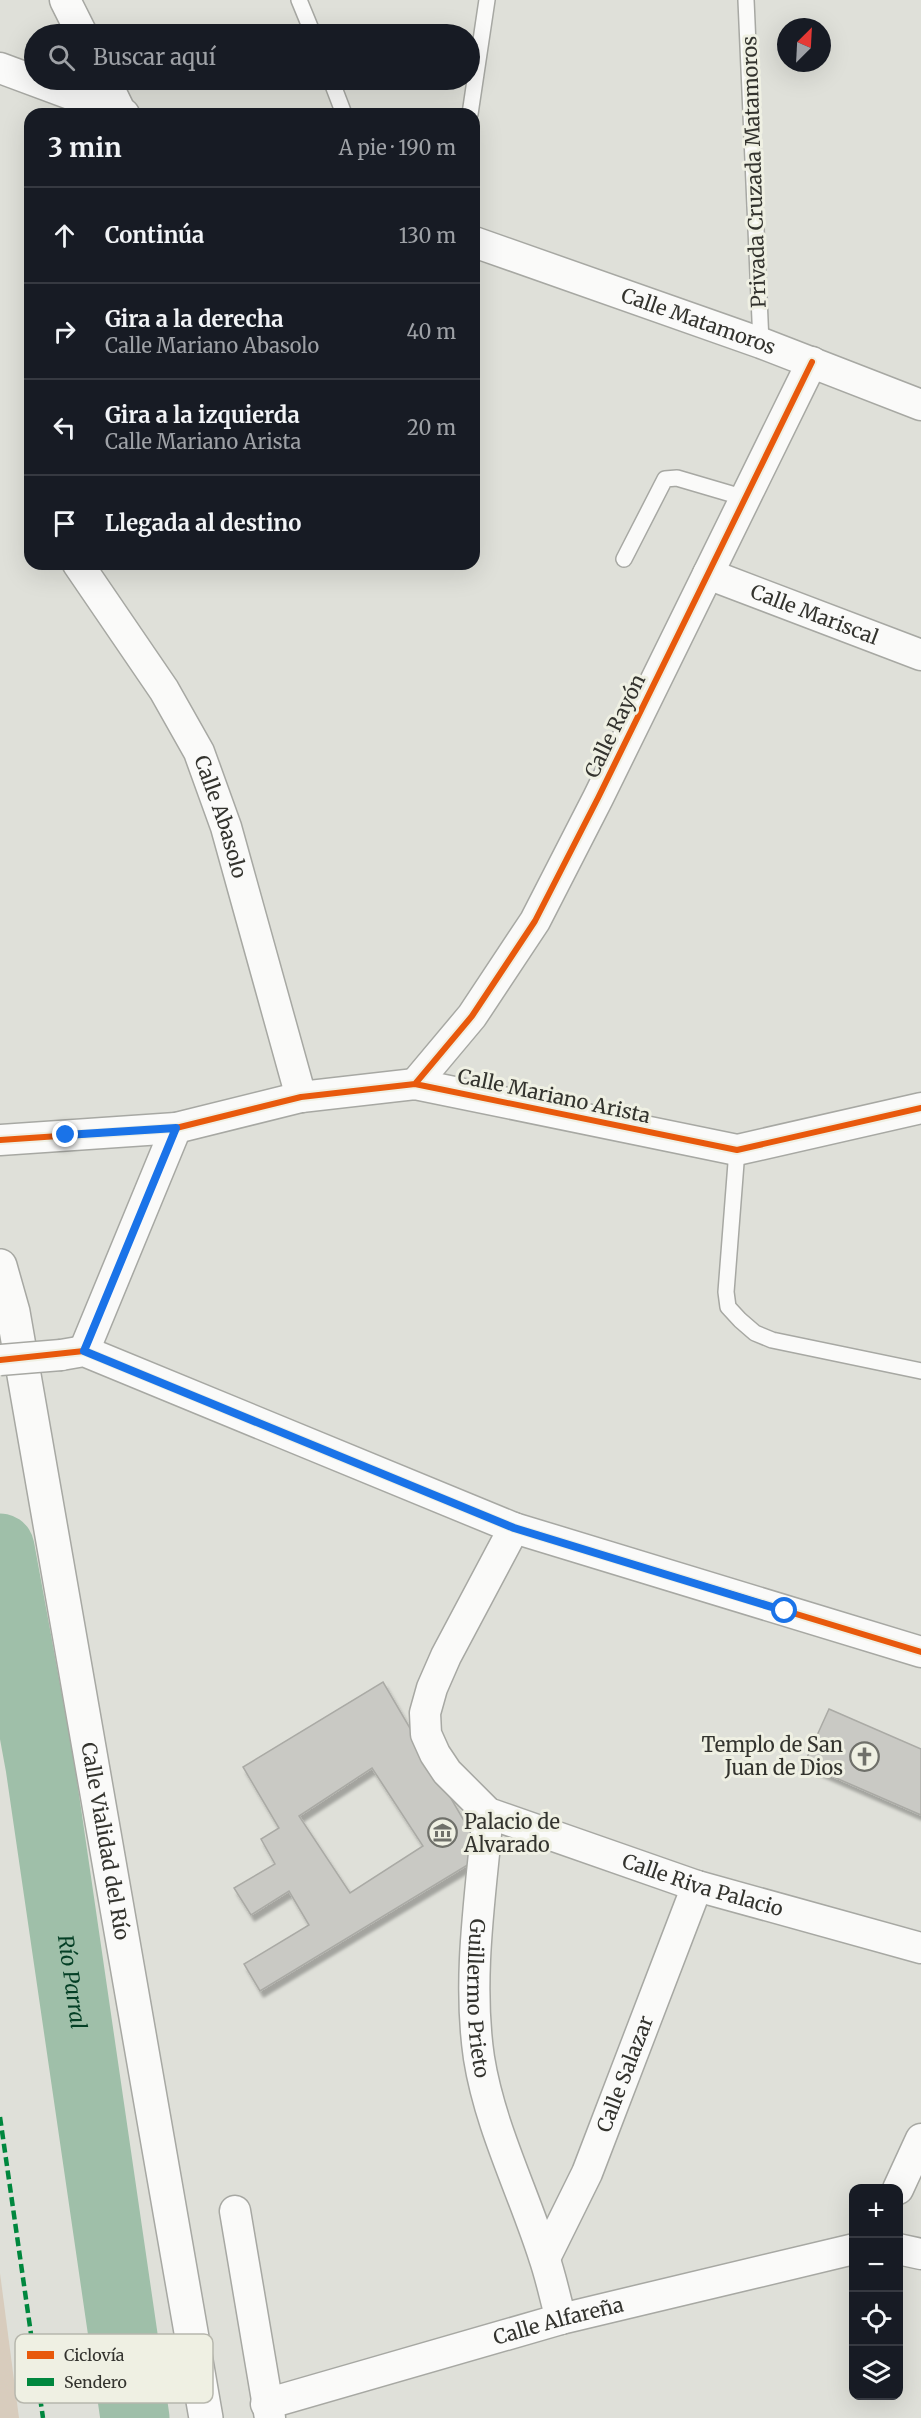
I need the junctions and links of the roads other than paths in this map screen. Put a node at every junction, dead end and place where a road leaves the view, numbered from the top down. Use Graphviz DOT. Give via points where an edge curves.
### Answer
graph roads {
  1 [pos="65,0"];
  2 [pos="299,0"];
  3 [pos="487,0"];
  4 [pos="746,0"];
  5 [pos="77,24"];
  6 [pos="309,24"];
  7 [pos="480,47"];
  8 [pos="0,68"];
  9 [pos="24,77"];
  10 [pos="60,90"];
  11 [pos="110,90"];
  12 [pos="335,90"];
  13 [pos="474,90"];
  14 [pos="108,108"];
  15 [pos="119,108"];
  16 [pos="342,108"];
  17 [pos="471,108"];
  18 [pos="480,244"];
  19 [pos="761,343"];
  20 [pos="812,363"];
  21 [pos="921,405"];
  22 [pos="745,498"];
  23 [pos="624,559"];
  24 [pos="82,570"];
  25 [pos="708,574"];
  26 [pos="921,656"];
  27 [pos="415,1084"];
  28 [pos="301,1097"];
  29 [pos="921,1108"];
  30 [pos="176,1128"];
  31 [pos="0,1140"];
  32 [pos="737,1150"];
  33 [pos="0,1266"];
  34 [pos="73,1353"];
  35 [pos="0,1360"];
  36 [pos="921,1371"];
  37 [pos="514,1528"];
  38 [pos="921,1652"];
  39 [pos="488,1813"];
  40 [pos="697,1886"];
  41 [pos="921,1948"];
  42 [pos="921,2139"];
  43 [pos="900,2184"];
  44 [pos="235,2211"];
  45 [pos="849,2250"];
  46 [pos="903,2250"];
  47 [pos="921,2254"];
  48 [pos="545,2258"];
  49 [pos="561,2319"];
  50 [pos="191,2334"];
  51 [pos="203,2403"];
  52 [pos="268,2411"];
  53 [pos="206,2418"];
  1 -- 5 [label="street"];
  2 -- 6 [label="lane"];
  3 -- 7 [label="lane"];
  4 -- 19 [label="lane, Privada Cruzada Matamoros"];
  8 -- 9 [label="street"];
  10 -- 14 [label="street"];
  11 -- 15 [label="street"];
  12 -- 16 [label="lane"];
  13 -- 17 [label="lane"];
  18 -- 19 [label="street, Calle Matamoros"];
  19 -- 20 [label="street, Calle Matamoros"];
  20 -- 21 [label="street, Calle Matamoros"];
  20 -- 22 [label="street, Calle Rayón"];
  22 -- 23 [label="lane" via="677,478 665,479"];
  22 -- 25 [label="street, Calle Rayón"];
  24 -- 28 [label="street, Calle Abasolo" via="164,690 199,752 226,827"];
  25 -- 26 [label="street, Calle Mariscal"];
  25 -- 27 [label="street, Calle Rayón" via="535,921 472,1016"];
  27 -- 28 [label="street, Calle Mariano Arista"];
  27 -- 32 [label="street, Calle Mariano Arista"];
  28 -- 30 [label="street, Calle Mariano Arista"];
  29 -- 32 [label="street, Calle Mariano Arista"];
  30 -- 31 [label="street, Calle Mariano Arista"];
  30 -- 34 [label="street"];
  32 -- 36 [label="lane" via="728,1307 755,1333 772,1340"];
  33 -- 50 [label="main road, Calle Vialidad del Río" via="13,1312"];
  34 -- 35 [label="street, bridge"];
  34 -- 37 [label="street"];
  37 -- 38 [label="street"];
  37 -- 39 [label="street" via="446,1656 425,1713 426,1734 435,1754 447,1772"];
  39 -- 40 [label="street, Calle Riva Palacio"];
  39 -- 48 [label="street, Guillermo Prieto" via="476,1943 479,2058 493,2116"];
  40 -- 41 [label="street, Calle Riva Palacio"];
  40 -- 48 [label="street, Calle Salazar" via="587,2173"];
  42 -- 43 [label="street"];
  44 -- 52 [label="street"];
  45 -- 49 [label="street, Calle Alfareña"];
  46 -- 47 [label="street"];
  48 -- 49 [label="street, Guillermo Prieto"];
  49 -- 52 [label="street, Calle Alfareña"];
  51 -- 53 [label="main road, Calle Vialidad del Río"];
}
